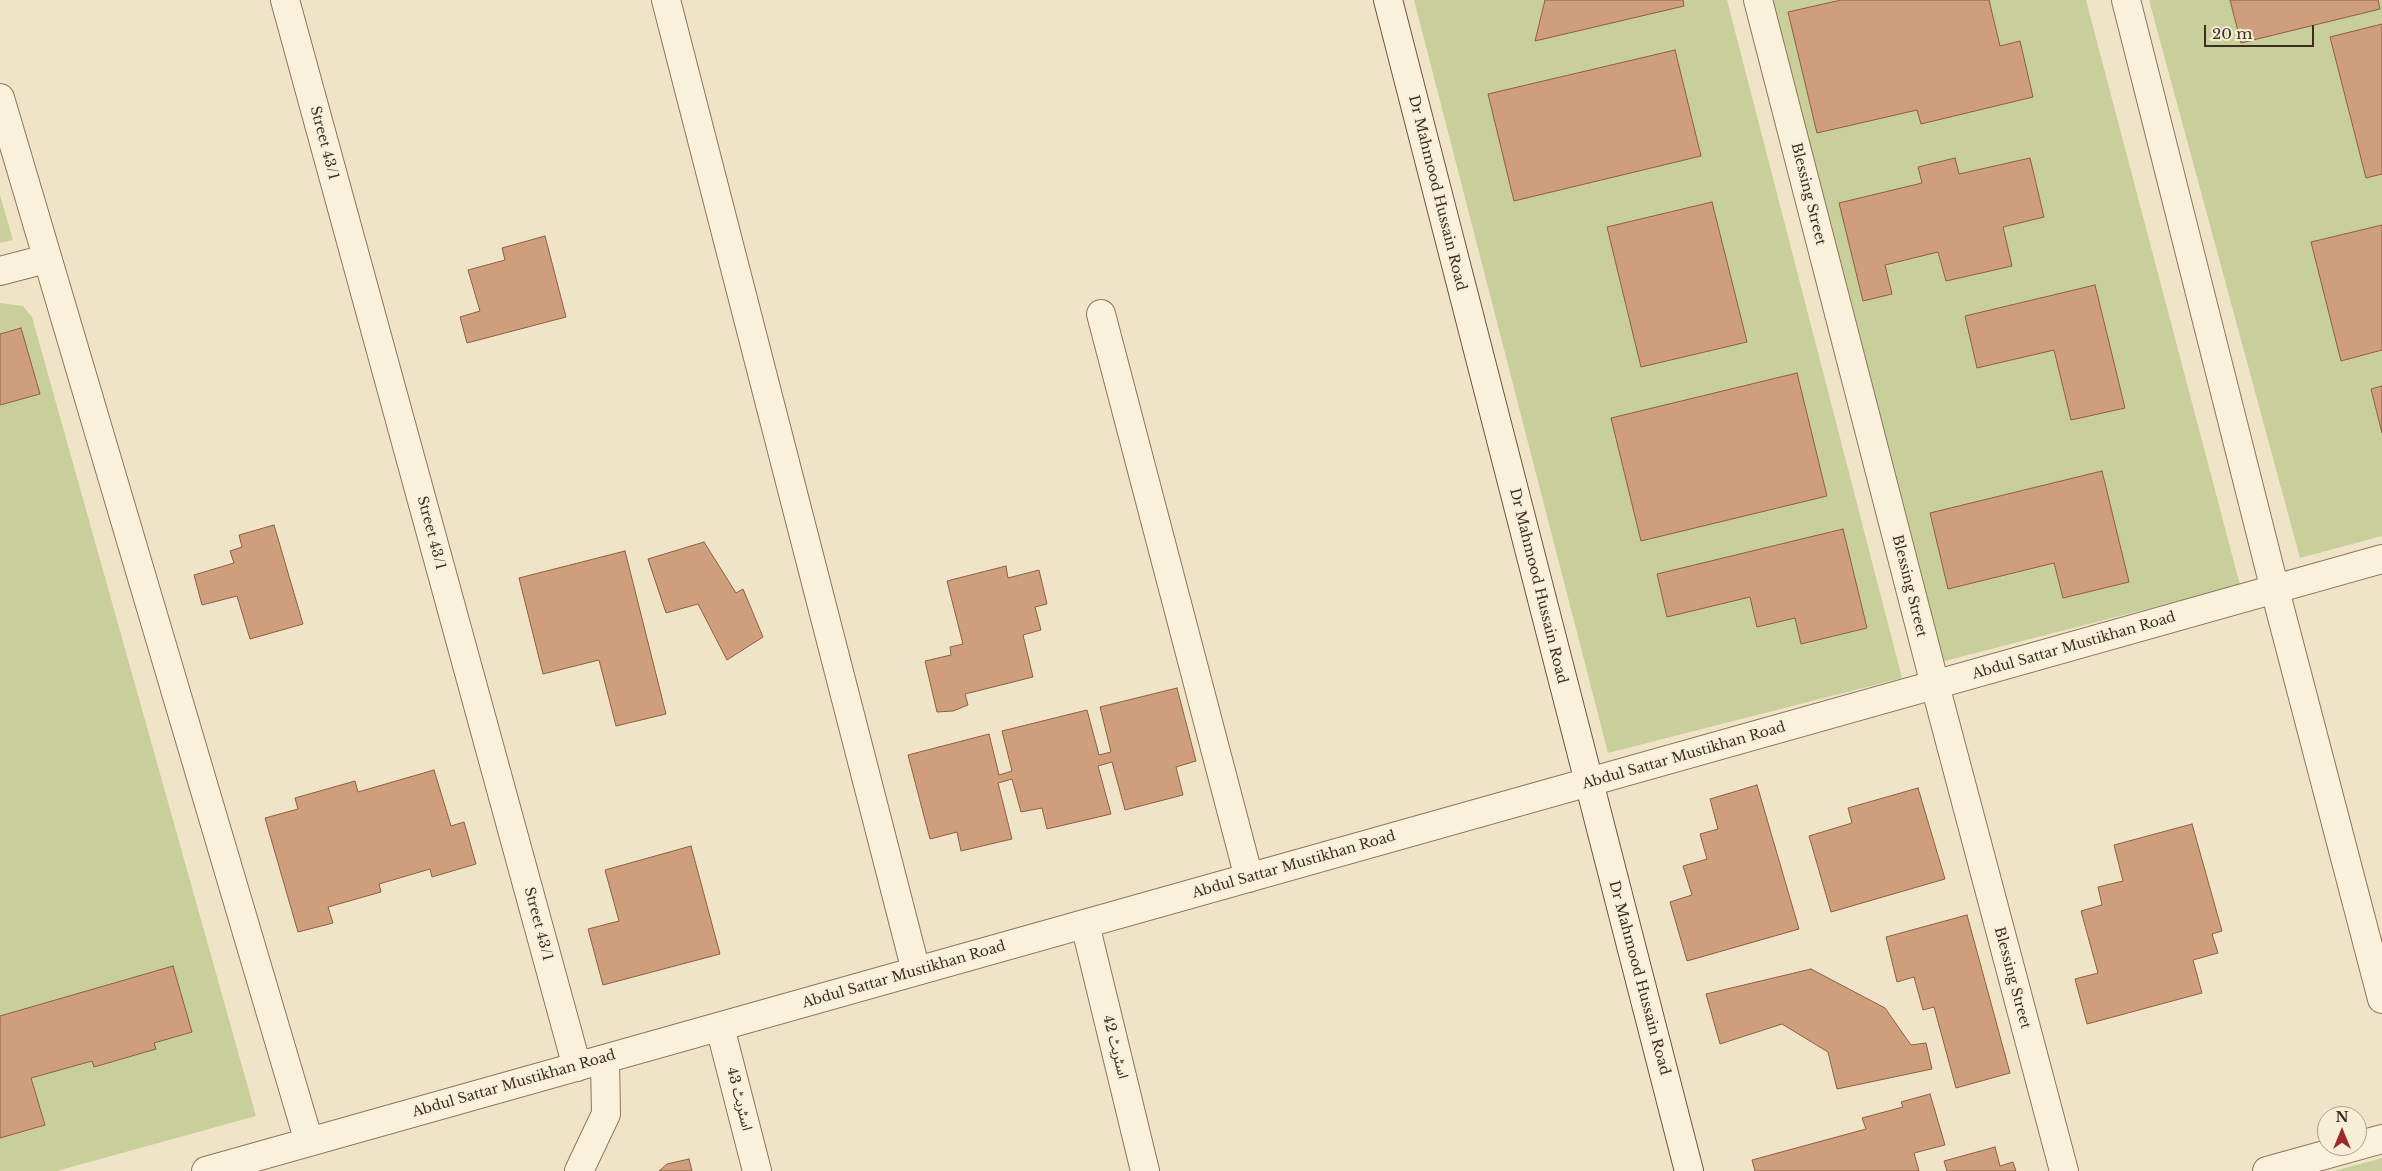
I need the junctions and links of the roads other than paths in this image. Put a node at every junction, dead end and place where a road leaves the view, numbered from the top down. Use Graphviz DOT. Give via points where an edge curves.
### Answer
graph roads {
  1 [pos="285,0"];
  2 [pos="666,0"];
  3 [pos="1388,0"];
  4 [pos="1758,0"];
  5 [pos="2126,0"];
  6 [pos="0,98"];
  7 [pos="46,259"];
  8 [pos="0,271"];
  9 [pos="1101,314"];
  10 [pos="2382,559"];
  11 [pos="2275,590"];
  12 [pos="1935,685"];
  13 [pos="1588,782"];
  14 [pos="1249,878"];
  15 [pos="1085,924"];
  16 [pos="916,971"];
  17 [pos="2382,999"];
  18 [pos="720,1027"];
  19 [pos="605,1059"];
  20 [pos="577,1067"];
  21 [pos="2382,1139"];
  22 [pos="308,1142"];
  23 [pos="206,1171"];
  24 [pos="579,1171"];
  25 [pos="757,1171"];
  26 [pos="1144,1171"];
  27 [pos="1689,1171"];
  28 [pos="2064,1171"];
  29 [pos="2267,1171"];
  1 -- 20 [label="street, Street 43/1"];
  2 -- 16 [label="street"];
  3 -- 13 [label="street, Dr Mahmood Hussain Road"];
  4 -- 12 [label="street, Blessing Street"];
  5 -- 11 [label="street"];
  6 -- 7 [label="street"];
  7 -- 8 [label="street"];
  7 -- 22 [label="street"];
  9 -- 14 [label="street"];
  10 -- 11 [label="street, Abdul Sattar Mustikhan Road"];
  11 -- 12 [label="street, Abdul Sattar Mustikhan Road"];
  11 -- 17 [label="street"];
  12 -- 13 [label="street, Abdul Sattar Mustikhan Road"];
  12 -- 28 [label="street, Blessing Street"];
  13 -- 14 [label="street, Abdul Sattar Mustikhan Road"];
  13 -- 27 [label="street, Dr Mahmood Hussain Road"];
  14 -- 15 [label="street, Abdul Sattar Mustikhan Road"];
  15 -- 16 [label="street, Abdul Sattar Mustikhan Road"];
  15 -- 26 [label="street, اسٹریٹ 42"];
  16 -- 18 [label="street, Abdul Sattar Mustikhan Road"];
  18 -- 19 [label="street, Abdul Sattar Mustikhan Road"];
  18 -- 25 [label="street, اسٹریٹ 43"];
  19 -- 20 [label="street, Abdul Sattar Mustikhan Road"];
  19 -- 24 [label="street" via="606,1114"];
  20 -- 22 [label="street, Abdul Sattar Mustikhan Road"];
  21 -- 29 [label="street"];
  22 -- 23 [label="street, Abdul Sattar Mustikhan Road"];
}
